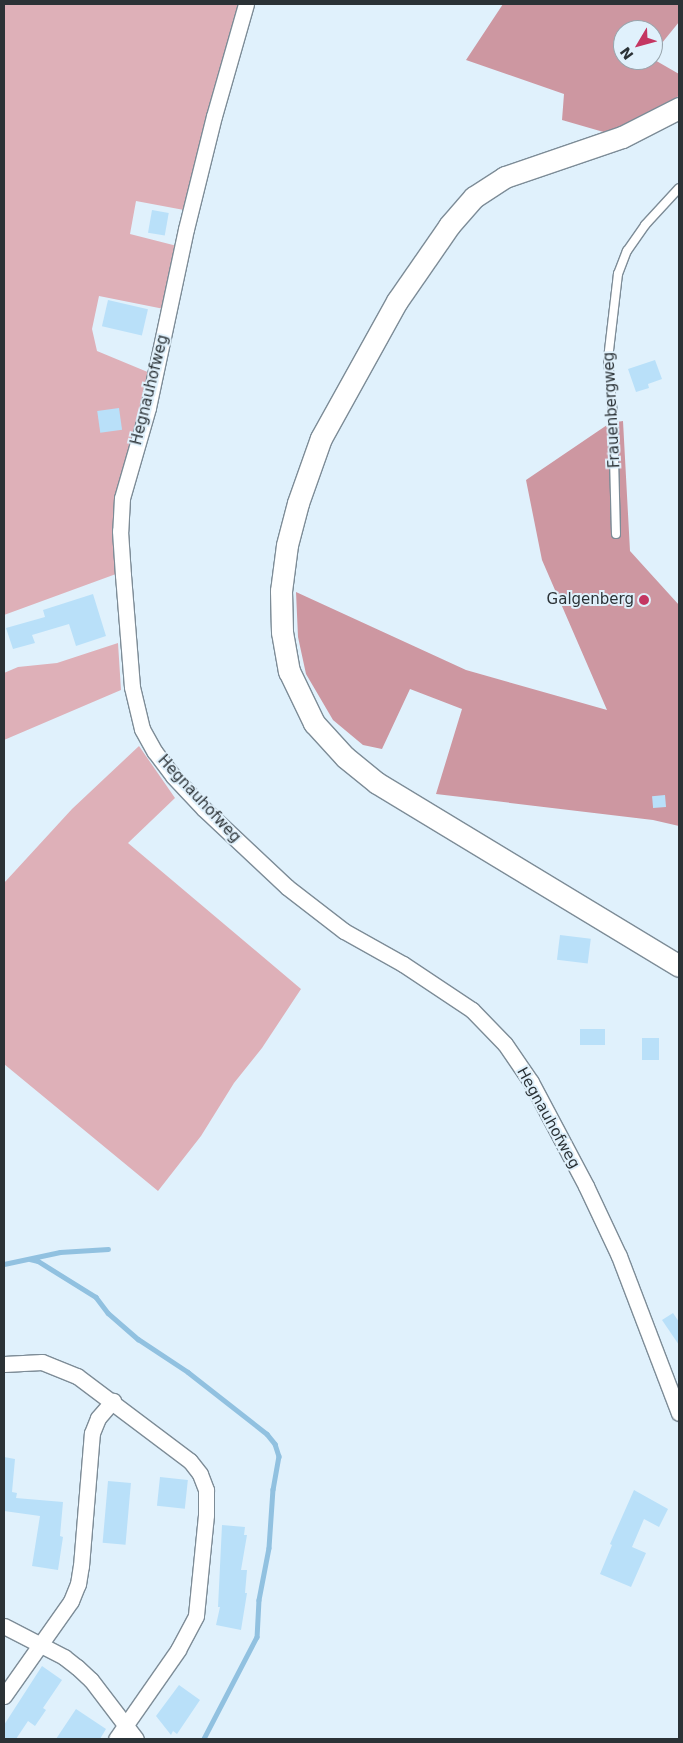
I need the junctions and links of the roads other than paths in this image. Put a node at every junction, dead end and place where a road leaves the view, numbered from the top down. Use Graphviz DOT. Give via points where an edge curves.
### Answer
graph roads {
  1 [pos="246,4"];
  2 [pos="679,108"];
  3 [pos="679,188"];
  4 [pos="616,534"];
  5 [pos="679,966"];
  6 [pos="4,1364"];
  7 [pos="113,1401"];
  8 [pos="679,1413"];
  9 [pos="4,1626"];
  10 [pos="40,1645"];
  11 [pos="4,1696"];
  12 [pos="126,1725"];
  13 [pos="116,1739"];
  14 [pos="136,1739"];
  1 -- 8 [label="street, Hegnauhofweg" via="214,116 148,408 122,498 120,532 132,687 142,729 173,776 287,887 344,931 403,964 472,1010 505,1044 531,1082 610,1238"];
  2 -- 5 [label="main road" via="622,137 505,177 474,197 449,226 397,302 321,438 293,520 280,592 289,672 314,724 346,757 377,783"];
  3 -- 4 [label="lane, Frauenbergweg" via="645,225 618,274 608,358"];
  6 -- 7 [label="street" via="42,1362 77,1376"];
  7 -- 10 [label="street" via="98,1418 92,1433 78,1584 71,1601"];
  7 -- 12 [label="street" via="190,1461 206,1490 196,1616 178,1650"];
  9 -- 10 [label="street"];
  10 -- 11 [label="street"];
  10 -- 12 [label="street" via="77,1666"];
  12 -- 13 [label="street"];
  12 -- 14 [label="street"];
}
